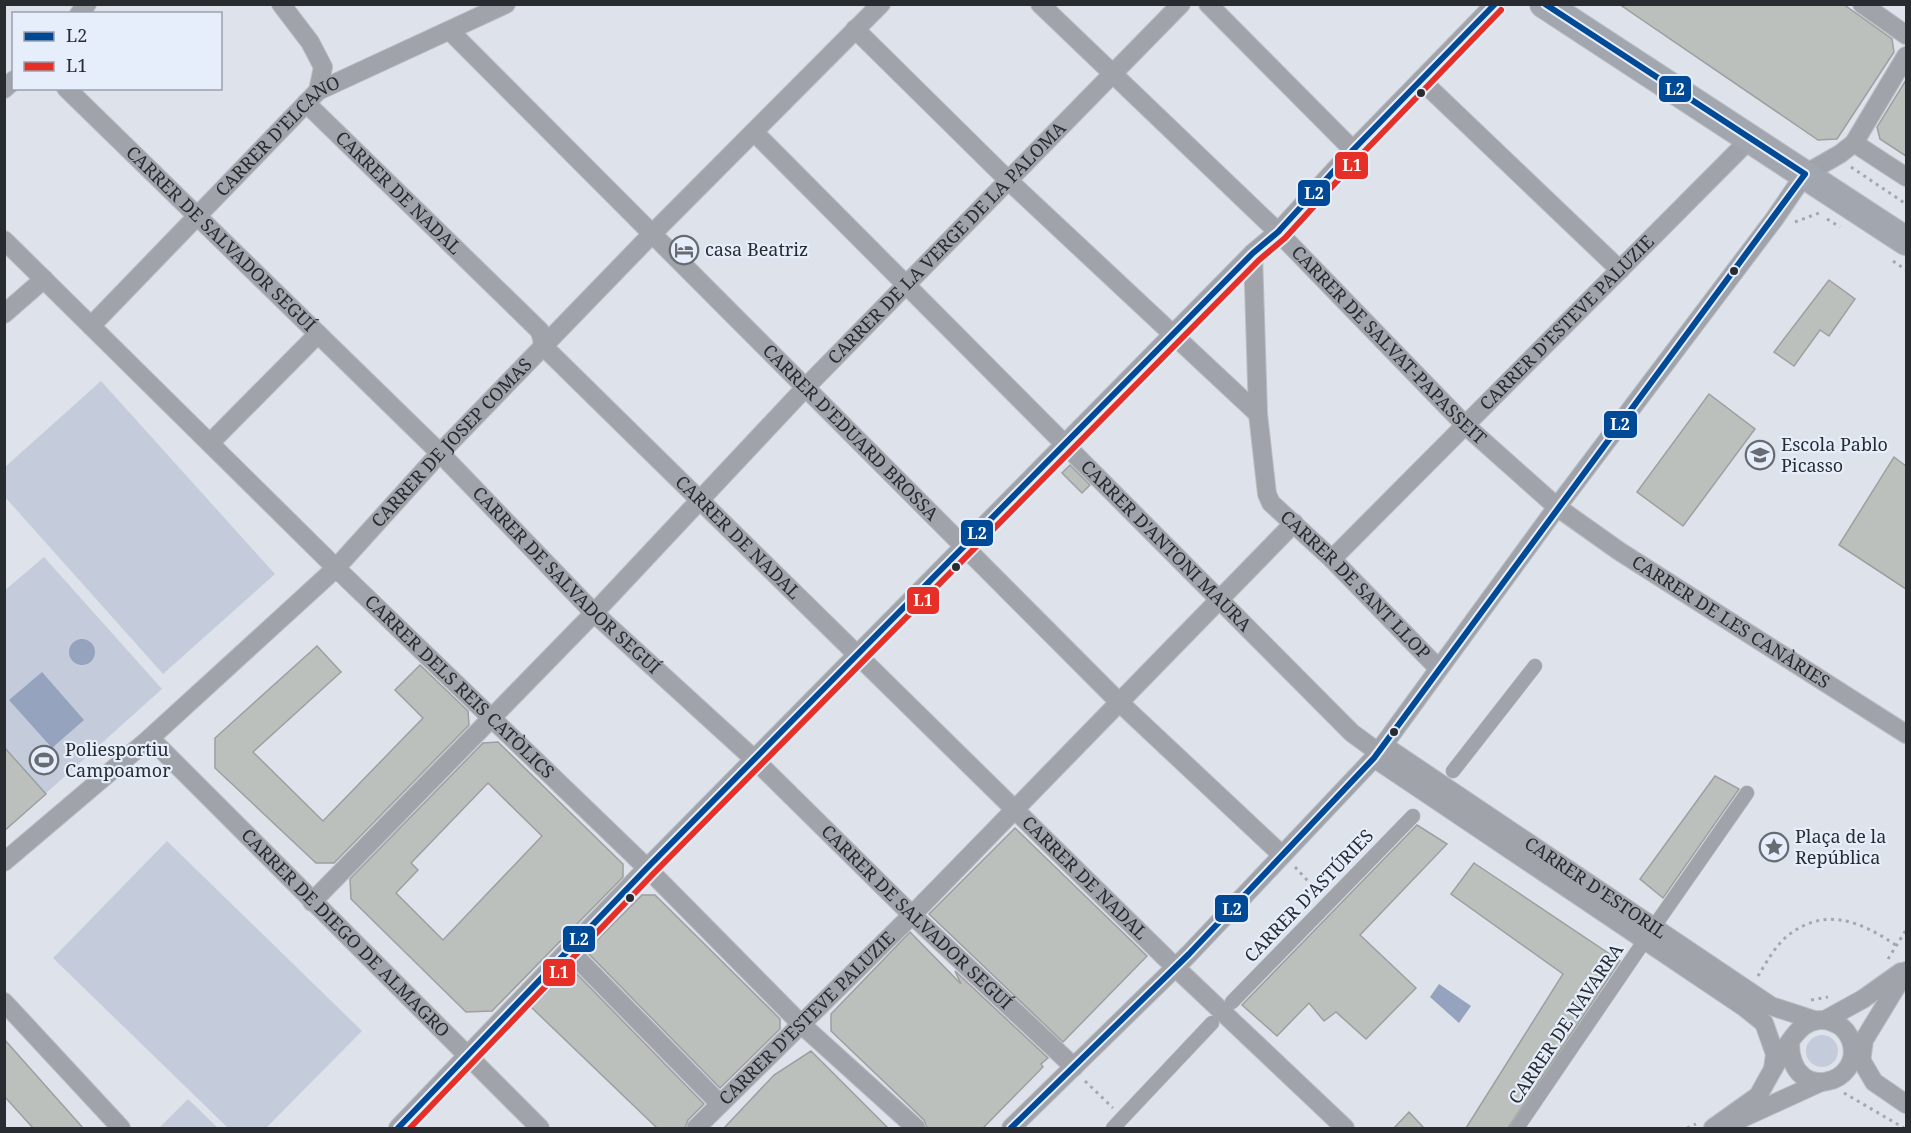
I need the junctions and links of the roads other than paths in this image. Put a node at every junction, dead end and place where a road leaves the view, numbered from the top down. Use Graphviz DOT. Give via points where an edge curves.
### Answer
graph roads {
  1 [pos="282,4"];
  2 [pos="506,4"];
  3 [pos="881,4"];
  4 [pos="1040,4"];
  5 [pos="1181,4"];
  6 [pos="1208,4"];
  7 [pos="1495,4"];
  8 [pos="1544,4"];
  9 [pos="1862,4"];
  10 [pos="855,29"];
  11 [pos="450,31"];
  12 [pos="1906,34"];
  13 [pos="1906,56"];
  14 [pos="1113,76"];
  15 [pos="1421,80"];
  16 [pos="68,90"];
  17 [pos="310,98"];
  18 [pos="754,132"];
  19 [pos="1751,138"];
  20 [pos="1854,143"];
  21 [pos="1353,150"];
  22 [pos="1805,174"];
  23 [pos="1906,177"];
  24 [pos="1010,182"];
  25 [pos="195,216"];
  26 [pos="1278,232"];
  27 [pos="651,235"];
  28 [pos="4,240"];
  29 [pos="1906,241"];
  30 [pos="1253,253"];
  31 [pos="1620,270"];
  32 [pos="44,279"];
  33 [pos="908,284"];
  34 [pos="4,314"];
  35 [pos="91,326"];
  36 [pos="318,334"];
  37 [pos="1172,335"];
  38 [pos="544,347"];
  39 [pos="805,388"];
  40 [pos="1258,414"];
  41 [pos="1465,425"];
  42 [pos="210,443"];
  43 [pos="1065,445"];
  44 [pos="440,453"];
  45 [pos="699,498"];
  46 [pos="1557,507"];
  47 [pos="1294,523"];
  48 [pos="963,545"];
  49 [pos="1332,559"];
  50 [pos="336,568"];
  51 [pos="1219,598"];
  52 [pos="594,613"];
  53 [pos="858,655"];
  54 [pos="1534,666"];
  55 [pos="1438,668"];
  56 [pos="1120,703"];
  57 [pos="490,718"];
  58 [pos="1906,734"];
  59 [pos="150,738"];
  60 [pos="1378,752"];
  61 [pos="754,760"];
  62 [pos="1453,771"];
  63 [pos="1747,793"];
  64 [pos="1014,807"];
  65 [pos="1413,816"];
  66 [pos="1288,860"];
  67 [pos="4,862"];
  68 [pos="647,868"];
  69 [pos="312,902"];
  70 [pos="912,915"];
  71 [pos="1649,934"];
  72 [pos="569,951"];
  73 [pos="1176,968"];
  74 [pos="1906,969"];
  75 [pos="4,1002"];
  76 [pos="1232,1002"];
  77 [pos="1820,1020"];
  78 [pos="1212,1023"];
  79 [pos="802,1025"];
  80 [pos="1851,1040"];
  81 [pos="1783,1056"];
  82 [pos="467,1058"];
  83 [pos="1862,1062"];
  84 [pos="1079,1073"];
  85 [pos="1819,1083"];
  86 [pos="720,1104"];
  87 [pos="1906,1104"];
  88 [pos="1118,1123"];
  89 [pos="1709,1127"];
  90 [pos="121,1128"];
  91 [pos="398,1128"];
  92 [pos="540,1128"];
  93 [pos="696,1128"];
  94 [pos="915,1128"];
  95 [pos="1011,1128"];
  96 [pos="1345,1128"];
  97 [pos="1517,1128"];
  1 -- 17 [label="street" via="323,67"];
  2 -- 11 [label="street, CARRER D'ELCANO"];
  3 -- 10 [label="street, CARRER DE JOSEP COMAS"];
  4 -- 14 [label="street, CARRER DE SALVAT-PAPASSEIT"];
  5 -- 14 [label="street, CARRER DE LA VERGE DE LA PALOMA"];
  6 -- 21 [label="street"];
  7 -- 15 [label="street"];
  8 -- 19 [label="main road"];
  9 -- 12 [label="street"];
  10 -- 18 [label="street, CARRER DE JOSEP COMAS"];
  10 -- 24 [label="street"];
  11 -- 17 [label="street, CARRER D'ELCANO"];
  11 -- 27 [label="street, CARRER D'EDUARD BROSSA"];
  13 -- 20 [label="street"];
  14 -- 24 [label="street, CARRER DE LA VERGE DE LA PALOMA"];
  14 -- 26 [label="street, CARRER DE SALVAT-PAPASSEIT"];
  15 -- 21 [label="street"];
  15 -- 31 [label="street"];
  16 -- 25 [label="street, CARRER DE SALVADOR SEGUÍ"];
  17 -- 25 [label="street, CARRER D'ELCANO"];
  17 -- 38 [label="street, CARRER DE NADAL" via="540,331"];
  18 -- 27 [label="street, CARRER DE JOSEP COMAS"];
  18 -- 33 [label="street, CARRER D'ANTONI MAURA"];
  19 -- 22 [label="main road"];
  19 -- 31 [label="street, CARRER D'ESTEVE PALUZIE"];
  20 -- 22 [label="street"];
  20 -- 23 [label="street"];
  21 -- 26 [label="street"];
  22 -- 29 [label="main road"];
  22 -- 46 [label="street"];
  24 -- 33 [label="street, CARRER DE LA VERGE DE LA PALOMA"];
  24 -- 37 [label="street"];
  25 -- 35 [label="street, CARRER D'ELCANO"];
  25 -- 36 [label="street, CARRER DE SALVADOR SEGUÍ"];
  26 -- 30 [label="street"];
  26 -- 41 [label="street, CARRER DE SALVAT-PAPASSEIT"];
  27 -- 38 [label="street, CARRER DE JOSEP COMAS"];
  27 -- 39 [label="street, CARRER D'EDUARD BROSSA"];
  28 -- 32 [label="street, CARRER DELS REIS CATÒLICS"];
  30 -- 37 [label="street"];
  30 -- 40 [label="street, CARRER DE SANT LLOP"];
  31 -- 41 [label="street, CARRER D'ESTEVE PALUZIE"];
  32 -- 34 [label="street"];
  32 -- 35 [label="street, CARRER DELS REIS CATÒLICS"];
  33 -- 39 [label="street, CARRER DE LA VERGE DE LA PALOMA"];
  33 -- 43 [label="street, CARRER D'ANTONI MAURA"];
  35 -- 42 [label="street, CARRER DELS REIS CATÒLICS"];
  36 -- 42 [label="street"];
  36 -- 44 [label="street, CARRER DE SALVADOR SEGUÍ"];
  37 -- 40 [label="street"];
  37 -- 43 [label="street"];
  38 -- 44 [label="street, CARRER DE JOSEP COMAS"];
  38 -- 45 [label="street, CARRER DE NADAL"];
  39 -- 45 [label="street, CARRER DE LA VERGE DE LA PALOMA"];
  39 -- 48 [label="street, CARRER D'EDUARD BROSSA"];
  40 -- 47 [label="street, CARRER DE SANT LLOP" via="1267,494 1271,503"];
  41 -- 46 [label="street, CARRER DE SALVAT-PAPASSEIT"];
  41 -- 49 [label="street, CARRER D'ESTEVE PALUZIE"];
  42 -- 50 [label="street, CARRER DELS REIS CATÒLICS"];
  43 -- 48 [label="street"];
  43 -- 51 [label="street, CARRER D'ANTONI MAURA"];
  44 -- 50 [label="street, CARRER DE JOSEP COMAS"];
  44 -- 52 [label="street, CARRER DE SALVADOR SEGUÍ"];
  45 -- 52 [label="street, CARRER DE LA VERGE DE LA PALOMA"];
  45 -- 53 [label="street, CARRER DE NADAL"];
  46 -- 55 [label="street"];
  46 -- 58 [label="street, CARRER DE LES CANÀRIES" via="1619,551"];
  47 -- 49 [label="street, CARRER DE SANT LLOP"];
  47 -- 51 [label="street, CARRER D'ESTEVE PALUZIE"];
  48 -- 53 [label="street"];
  48 -- 56 [label="street, CARRER D'EDUARD BROSSA"];
  49 -- 55 [label="street, CARRER DE SANT LLOP"];
  50 -- 57 [label="street, CARRER DELS REIS CATÒLICS"];
  50 -- 59 [label="street, CARRER DE JOSEP COMAS"];
  51 -- 56 [label="street, CARRER D'ESTEVE PALUZIE"];
  51 -- 60 [label="street, CARRER D'ANTONI MAURA" via="1352,733"];
  52 -- 57 [label="street, CARRER DE LA VERGE DE LA PALOMA"];
  52 -- 61 [label="street, CARRER DE SALVADOR SEGUÍ"];
  53 -- 61 [label="street"];
  53 -- 64 [label="street, CARRER DE NADAL"];
  54 -- 62 [label="street"];
  55 -- 60 [label="street"];
  56 -- 64 [label="street, CARRER D'ESTEVE PALUZIE"];
  56 -- 66 [label="street, CARRER D'EDUARD BROSSA"];
  57 -- 68 [label="street, CARRER DELS REIS CATÒLICS"];
  57 -- 69 [label="street, CARRER DE LA VERGE DE LA PALOMA"];
  59 -- 67 [label="street, CARRER DE JOSEP COMAS"];
  59 -- 69 [label="street, CARRER DE DIEGO DE ALMAGRO"];
  60 -- 66 [label="street"];
  60 -- 71 [label="street, CARRER D'ESTORIL"];
  61 -- 68 [label="street"];
  61 -- 70 [label="street, CARRER DE SALVADOR SEGUÍ"];
  63 -- 71 [label="street, CARRER DE NAVARRA"];
  64 -- 70 [label="street, CARRER D'ESTEVE PALUZIE"];
  64 -- 73 [label="street, CARRER DE NADAL"];
  65 -- 76 [label="street, CARRER D'ASTÚRIES"];
  66 -- 73 [label="street"];
  68 -- 72 [label="street"];
  68 -- 79 [label="street, CARRER DELS REIS CATÒLICS"];
  69 -- 82 [label="street, CARRER DE DIEGO DE ALMAGRO"];
  70 -- 79 [label="street, CARRER D'ESTEVE PALUZIE"];
  70 -- 84 [label="street, CARRER DE SALVADOR SEGUÍ"];
  71 -- 77 [label="street, CARRER D'ESTORIL" via="1771,1006"];
  71 -- 81 [label="street, CARRER D'ESTORIL" via="1764,1023"];
  71 -- 97 [label="street, CARRER DE NAVARRA"];
  72 -- 82 [label="street"];
  72 -- 86 [label="street"];
  73 -- 84 [label="street"];
  73 -- 96 [label="street, CARRER DE NADAL"];
  74 -- 77 [label="street" via="1863,999"];
  74 -- 83 [label="street" via="1864,1040"];
  75 -- 90 [label="street"];
  77 -- 80 [label="street" via="1844,1029"];
  77 -- 81 [label="street" via="1799,1029"];
  78 -- 88 [label="street"];
  79 -- 86 [label="street, CARRER D'ESTEVE PALUZIE"];
  79 -- 94 [label="street, CARRER DELS REIS CATÒLICS"];
  80 -- 83 [label="street"];
  80 -- 85 [label="street" via="1852,1059 1847,1069 1830,1081"];
  81 -- 85 [label="street" via="1802,1077"];
  81 -- 89 [label="street" via="1758,1095"];
  82 -- 91 [label="street"];
  82 -- 92 [label="street, CARRER DE DIEGO DE ALMAGRO"];
  83 -- 87 [label="street" via="1874,1082"];
  84 -- 95 [label="street"];
  85 -- 89 [label="street" via="1768,1108"];
  86 -- 93 [label="street, CARRER D'ESTEVE PALUZIE"];
}
